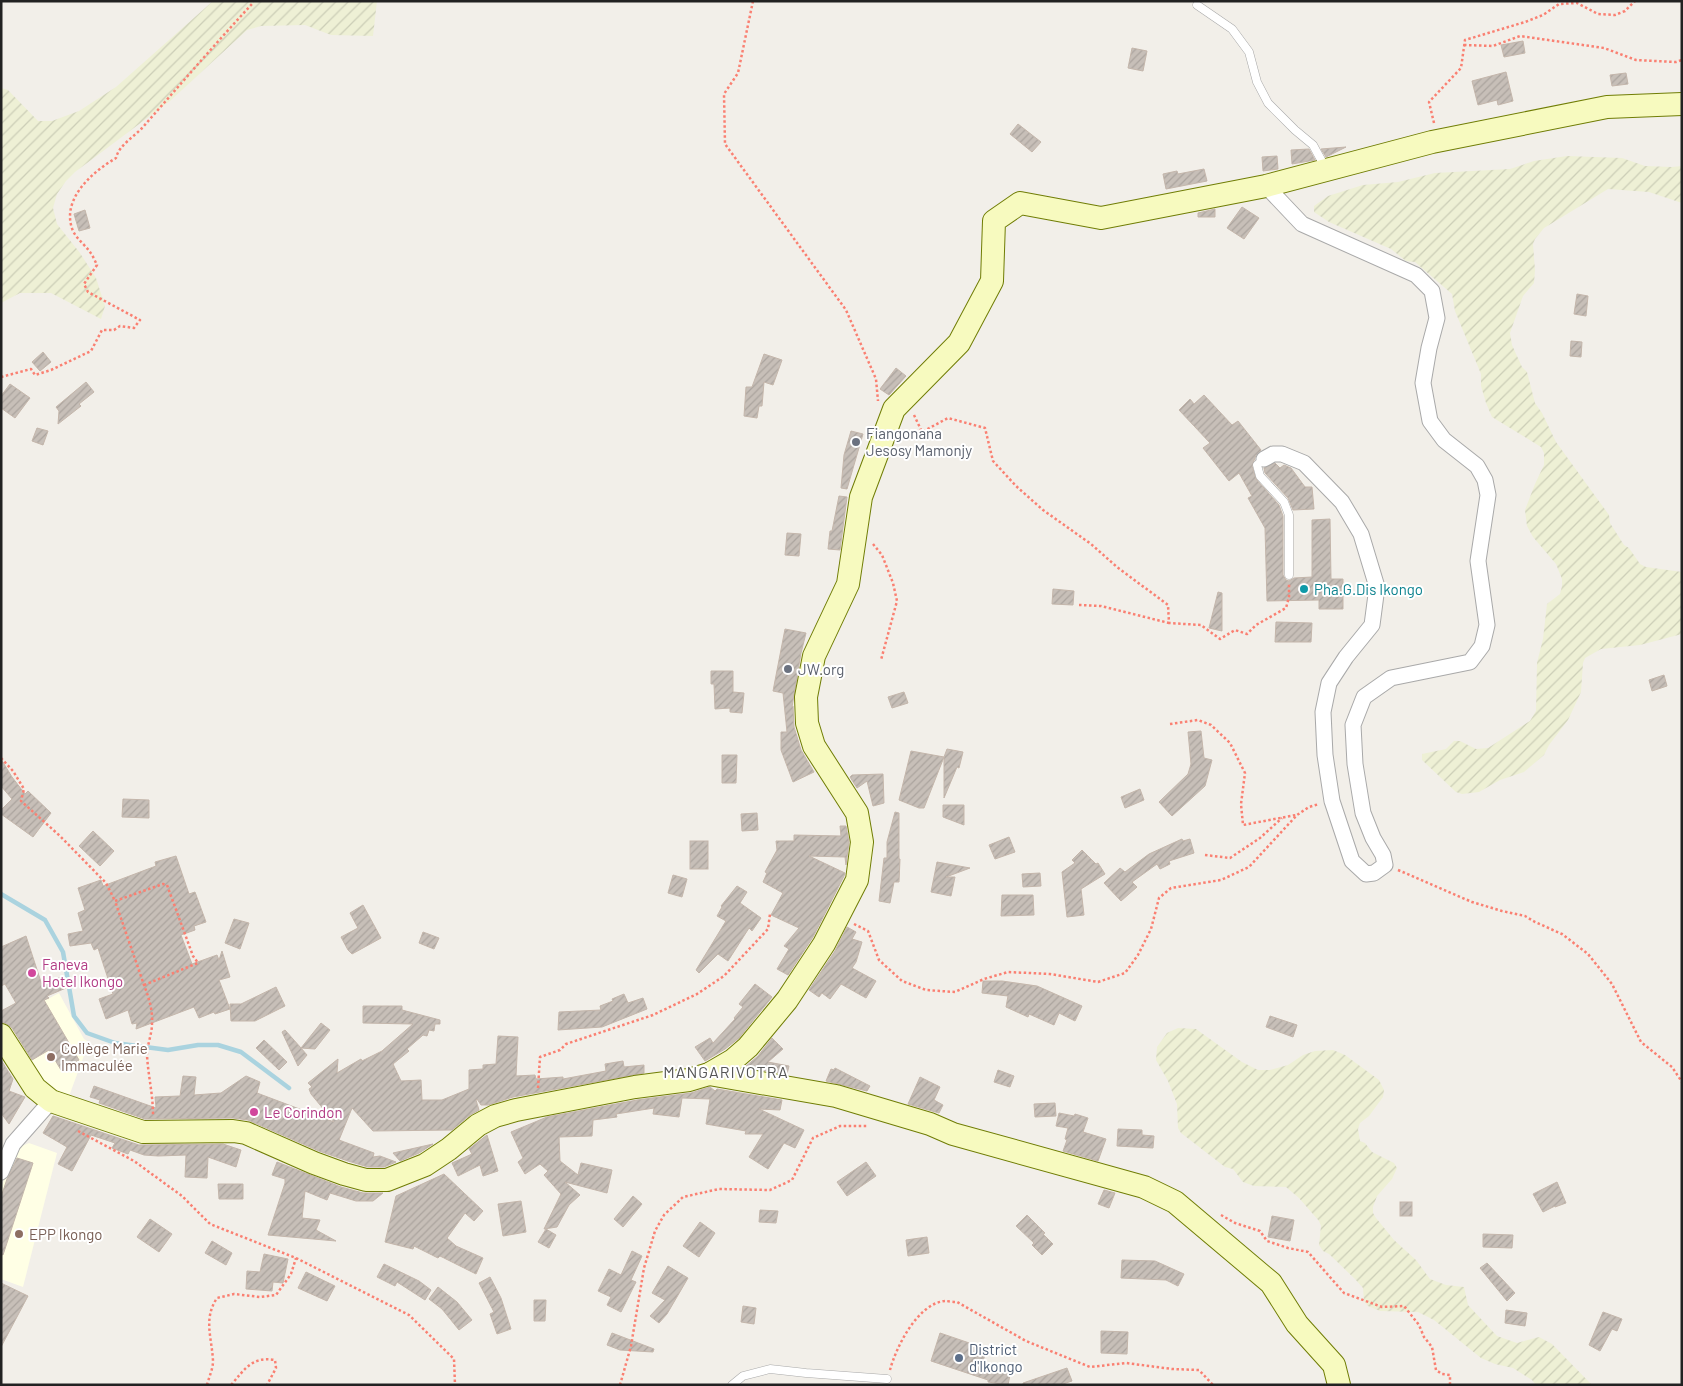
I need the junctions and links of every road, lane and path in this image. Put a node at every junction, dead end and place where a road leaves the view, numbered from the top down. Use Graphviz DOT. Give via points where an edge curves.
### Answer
graph roads {
  1 [pos="253,1"];
  2 [pos="754,1"];
  3 [pos="1635,1"];
  4 [pos="1197,4"];
  5 [pos="1464,45"];
  6 [pos="1682,60"];
  7 [pos="1682,104"];
  8 [pos="1432,142"];
  9 [pos="1327,170"];
  10 [pos="1266,186"];
  11 [pos="1,377"];
  12 [pos="894,409"];
  13 [pos="1264,459"];
  14 [pos="857,523"];
  15 [pos="1289,575"];
  16 [pos="1080,605"];
  17 [pos="1169,623"];
  18 [pos="881,660"];
  19 [pos="1170,724"];
  20 [pos="1,758"];
  21 [pos="1332,801"];
  22 [pos="1297,815"];
  23 [pos="1283,818"];
  24 [pos="1206,855"];
  25 [pos="1385,865"];
  26 [pos="115,900"];
  27 [pos="770,914"];
  28 [pos="839,915"];
  29 [pos="144,986"];
  30 [pos="1,1035"];
  31 [pos="538,1069"];
  32 [pos="709,1074"];
  33 [pos="1682,1082"];
  34 [pos="52,1101"];
  35 [pos="875,1126"];
  36 [pos="77,1131"];
  37 [pos="152,1133"];
  38 [pos="1,1172"];
  39 [pos="1219,1214"];
  40 [pos="296,1258"];
  41 [pos="887,1379"];
  42 [pos="207,1385"];
  43 [pos="230,1385"];
  44 [pos="267,1385"];
  45 [pos="455,1385"];
  46 [pos="620,1385"];
  47 [pos="732,1385"];
  48 [pos="1213,1385"];
  49 [pos="1339,1385"];
  50 [pos="1450,1385"];
  1 -- 11 [label="path" via="135,136 118,151 116,158 99,168 74,196 69,218 74,232 97,265 84,284 88,292 140,320 134,328 120,326 114,330 102,330 91,351 51,370 35,374 31,369"];
  2 -- 12 [label="path" via="738,73 724,94 725,144 846,310 876,380 878,404"];
  3 -- 5 [label="path" via="1615,15 1598,14 1577,3 1559,4 1525,22 1465,40"];
  4 -- 9 [label="lane" via="1232,29 1249,52 1256,82 1268,103 1313,145"];
  5 -- 6 [label="path" via="1493,46 1520,36 1604,48 1636,60"];
  5 -- 8 [label="path" via="1461,68 1430,102 1435,126"];
  7 -- 8 [label="street" via="1607,107"];
  8 -- 9 [label="street"];
  9 -- 10 [label="street"];
  10 -- 12 [label="street" via="1101,218 1020,203 994,221 992,281 958,342"];
  10 -- 25 [label="street" via="1302,224 1416,274 1432,291 1437,318 1423,383 1430,421 1444,440 1477,466 1485,480 1488,495 1478,561 1487,625 1482,646 1470,662 1391,678 1364,697 1353,725 1362,813"];
  12 -- 14 [label="street" via="861,497"];
  12 -- 17 [label="path" via="913,413 922,432 948,418 984,428 993,461 1016,486 1168,605"];
  13 -- 15 [label="lane" via="1257,465 1260,476 1284,502 1288,515"];
  13 -- 21 [label="street" via="1282,454 1304,463 1342,502 1361,534 1377,587 1372,625 1329,683 1323,712"];
  14 -- 18 [label="path" via="882,555 897,602"];
  14 -- 28 [label="street" via="848,584 814,656 806,697 807,723 814,746 857,812 862,842 857,880"];
  15 -- 17 [label="path" via="1286,608 1247,634 1235,630 1220,639 1201,625"];
  16 -- 17 [label="path" via="1101,606"];
  19 -- 23 [label="path" via="1198,720 1212,725 1230,743 1245,773 1241,804 1243,825"];
  20 -- 26 [label="path" via="24,789 21,801 106,883"];
  21 -- 22 [label="path" via="1309,807"];
  21 -- 25 [label="street" via="1352,861 1366,874 1374,873"];
  22 -- 23 [label="path"];
  22 -- 28 [label="path" via="1249,868 1221,880 1171,888 1159,898 1151,929 1125,973 1098,982 1050,974 1008,972 955,992 926,990 902,981 879,960 868,931"];
  23 -- 24 [label="path" via="1230,858"];
  25 -- 33 [label="path" via="1472,902 1525,916 1562,934 1588,954 1612,984 1641,1042 1672,1067"];
  26 -- 29 [label="path"];
  26 -- 29 [label="path" via="167,885 198,963"];
  27 -- 31 [label="path" via="768,929 724,976 697,994 653,1015 566,1044 560,1050 540,1057"];
  28 -- 32 [label="street" via="787,1000 748,1047 734,1060"];
  29 -- 37 [label="path" via="151,1006 152,1023 147,1053 153,1101"];
  30 -- 34 [label="street" via="35,1088"];
  32 -- 37 [label="street" via="496,1116 478,1125 425,1165 387,1180 366,1180 344,1174 246,1133"];
  32 -- 49 [label="street" via="836,1096 953,1134 1144,1187 1175,1202 1271,1283 1297,1324 1334,1365"];
  34 -- 37 [label="street" via="130,1129"];
  34 -- 38 [label="street" via="13,1144"];
  35 -- 46 [label="path" via="840,1126 812,1138 792,1180 770,1190 719,1189 683,1197 664,1215 655,1231 644,1268 631,1346"];
  36 -- 40 [label="path" via="134,1161 182,1196 210,1224"];
  39 -- 50 [label="path" via="1260,1231 1267,1241 1308,1252 1344,1293 1382,1307 1404,1306 1432,1347 1436,1370 1450,1375"];
  40 -- 42 [label="path" via="291,1274 276,1295 234,1294 217,1298 209,1317 213,1364"];
  40 -- 45 [label="path" via="409,1315 454,1359"];
  41 -- 47 [label="lane" via="770,1369 743,1376"];
  41 -- 48 [label="path" via="892,1360 913,1321 931,1306 944,1301 957,1302 1026,1342 1090,1367 1126,1363 1199,1370"];
  43 -- 44 [label="path" via="257,1359 275,1360 276,1368"];
}
